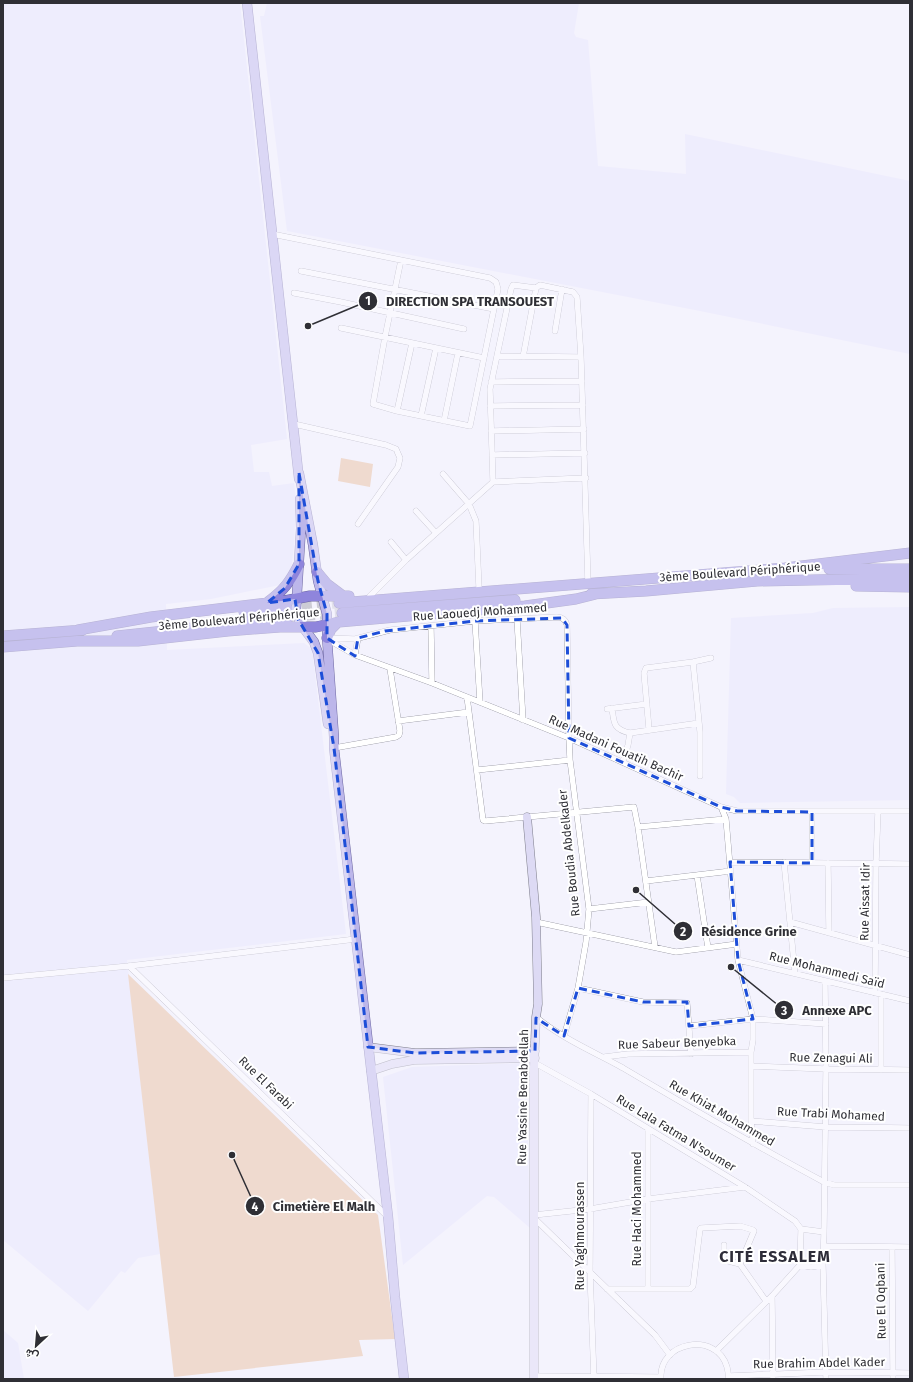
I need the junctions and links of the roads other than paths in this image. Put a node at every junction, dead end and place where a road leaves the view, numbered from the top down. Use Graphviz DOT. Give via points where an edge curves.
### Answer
graph roads {
  1 [pos="247,3"];
  2 [pos="272,234"];
  3 [pos="401,260"];
  4 [pos="301,271"];
  5 [pos="536,288"];
  6 [pos="395,289"];
  7 [pos="562,289"];
  8 [pos="294,293"];
  9 [pos="494,308"];
  10 [pos="390,313"];
  11 [pos="341,328"];
  12 [pos="464,329"];
  13 [pos="555,331"];
  14 [pos="385,337"];
  15 [pos="412,343"];
  16 [pos="436,348"];
  17 [pos="458,352"];
  18 [pos="497,356"];
  19 [pos="523,356"];
  20 [pos="581,357"];
  21 [pos="484,358"];
  22 [pos="582,381"];
  23 [pos="491,382"];
  24 [pos="583,404"];
  25 [pos="490,406"];
  26 [pos="397,411"];
  27 [pos="421,416"];
  28 [pos="444,421"];
  29 [pos="294,424"];
  30 [pos="584,430"];
  31 [pos="491,432"];
  32 [pos="585,453"];
  33 [pos="492,455"];
  34 [pos="299,473"];
  35 [pos="443,474"];
  36 [pos="586,478"];
  37 [pos="493,482"];
  38 [pos="469,504"];
  39 [pos="416,511"];
  40 [pos="358,524"];
  41 [pos="436,533"];
  42 [pos="391,542"];
  43 [pos="910,554"];
  44 [pos="406,560"];
  45 [pos="299,564"];
  46 [pos="785,568"];
  47 [pos="910,569"];
  48 [pos="317,572"];
  49 [pos="910,578"];
  50 [pos="757,581"];
  51 [pos="588,583"];
  52 [pos="554,586"];
  53 [pos="910,587"];
  54 [pos="479,588"];
  55 [pos="322,596"];
  56 [pos="370,596"];
  57 [pos="296,598"];
  58 [pos="267,603"];
  59 [pos="341,609"];
  60 [pos="517,619"];
  61 [pos="475,622"];
  62 [pos="327,625"];
  63 [pos="431,626"];
  64 [pos="303,628"];
  65 [pos="78,630"];
  66 [pos="3,636"];
  67 [pos="327,638"];
  68 [pos="358,638"];
  69 [pos="78,641"];
  70 [pos="138,641"];
  71 [pos="3,647"];
  72 [pos="140,651"];
  73 [pos="356,655"];
  74 [pos="711,658"];
  75 [pos="692,662"];
  76 [pos="390,669"];
  77 [pos="432,683"];
  78 [pos="467,697"];
  79 [pos="480,702"];
  80 [pos="647,704"];
  81 [pos="469,712"];
  82 [pos="523,720"];
  83 [pos="398,722"];
  84 [pos="699,723"];
  85 [pos="649,729"];
  86 [pos="630,733"];
  87 [pos="568,738"];
  88 [pos="334,748"];
  89 [pos="570,760"];
  90 [pos="623,762"];
  91 [pos="477,770"];
  92 [pos="700,776"];
  93 [pos="721,807"];
  94 [pos="878,811"];
  95 [pos="910,811"];
  96 [pos="577,812"];
  97 [pos="812,812"];
  98 [pos="526,817"];
  99 [pos="726,819"];
  100 [pos="638,828"];
  101 [pos="730,862"];
  102 [pos="784,862"];
  103 [pos="812,863"];
  104 [pos="828,863"];
  105 [pos="876,864"];
  106 [pos="910,864"];
  107 [pos="731,870"];
  108 [pos="697,875"];
  109 [pos="646,880"];
  110 [pos="649,902"];
  111 [pos="589,909"];
  112 [pos="536,922"];
  113 [pos="790,922"];
  114 [pos="587,933"];
  115 [pos="830,933"];
  116 [pos="356,939"];
  117 [pos="737,944"];
  118 [pos="875,946"];
  119 [pos="654,947"];
  120 [pos="708,948"];
  121 [pos="910,955"];
  122 [pos="738,960"];
  123 [pos="129,966"];
  124 [pos="795,973"];
  125 [pos="3,978"];
  126 [pos="825,981"];
  127 [pos="578,988"];
  128 [pos="878,993"];
  129 [pos="910,1001"];
  130 [pos="536,1017"];
  131 [pos="752,1019"];
  132 [pos="826,1024"];
  133 [pos="689,1026"];
  134 [pos="564,1036"];
  135 [pos="368,1047"];
  136 [pos="751,1052"];
  137 [pos="691,1054"];
  138 [pos="535,1057"];
  139 [pos="604,1057"];
  140 [pos="752,1066"];
  141 [pos="826,1069"];
  142 [pos="881,1070"];
  143 [pos="910,1070"];
  144 [pos="371,1071"];
  145 [pos="591,1094"];
  146 [pos="751,1121"];
  147 [pos="826,1127"];
  148 [pos="910,1128"];
  149 [pos="648,1129"];
  150 [pos="753,1144"];
  151 [pos="824,1182"];
  152 [pos="910,1185"];
  153 [pos="745,1187"];
  154 [pos="648,1199"];
  155 [pos="590,1209"];
  156 [pos="388,1216"];
  157 [pos="534,1216"];
  158 [pos="801,1229"];
  159 [pos="824,1232"];
  160 [pos="724,1245"];
  161 [pos="824,1246"];
  162 [pos="892,1246"];
  163 [pos="910,1247"];
  164 [pos="740,1264"];
  165 [pos="800,1265"];
  166 [pos="823,1265"];
  167 [pos="590,1272"];
  168 [pos="648,1288"];
  169 [pos="607,1289"];
  170 [pos="772,1296"];
  171 [pos="766,1301"];
  172 [pos="716,1351"];
  173 [pos="670,1355"];
  174 [pos="826,1372"];
  175 [pos="910,1373"];
  176 [pos="893,1376"];
  177 [pos="534,1377"];
  178 [pos="594,1377"];
  179 [pos="729,1377"];
  180 [pos="773,1377"];
  181 [pos="661,1378"];
  182 [pos="404,1379"];
  183 [pos="826,1379"];
  1 -- 2 [label="main road"];
  2 -- 3 [label="street"];
  2 -- 29 [label="main road"];
  3 -- 6 [label="street"];
  3 -- 9 [label="street" via="490,278 496,282 498,289"];
  4 -- 6 [label="street"];
  5 -- 7 [label="street" via="540,285"];
  5 -- 18 [label="street" via="513,285"];
  5 -- 19 [label="street"];
  6 -- 9 [label="street"];
  6 -- 10 [label="street"];
  7 -- 13 [label="street"];
  7 -- 20 [label="street" via="573,292 578,297"];
  8 -- 10 [label="street"];
  9 -- 21 [label="street"];
  10 -- 12 [label="street"];
  10 -- 14 [label="street"];
  11 -- 14 [label="street"];
  14 -- 15 [label="street"];
  14 -- 26 [label="street" via="373,402 375,406"];
  15 -- 16 [label="street"];
  15 -- 26 [label="street"];
  16 -- 17 [label="street"];
  16 -- 27 [label="street"];
  17 -- 21 [label="street"];
  17 -- 28 [label="street"];
  18 -- 19 [label="street"];
  18 -- 23 [label="street"];
  19 -- 20 [label="street"];
  20 -- 22 [label="street"];
  21 -- 28 [label="street" via="470,426"];
  22 -- 23 [label="street"];
  22 -- 24 [label="street"];
  23 -- 25 [label="street"];
  24 -- 25 [label="street"];
  24 -- 30 [label="street"];
  25 -- 31 [label="street"];
  26 -- 27 [label="street"];
  27 -- 28 [label="street"];
  29 -- 34 [label="main road"];
  29 -- 40 [label="street" via="396,449 400,458 398,467"];
  30 -- 31 [label="street"];
  30 -- 32 [label="street"];
  31 -- 33 [label="street"];
  32 -- 33 [label="street"];
  32 -- 36 [label="street"];
  33 -- 37 [label="street"];
  34 -- 45 [label="main road"];
  34 -- 48 [label="main road"];
  35 -- 38 [label="street"];
  36 -- 37 [label="street"];
  36 -- 51 [label="street"];
  37 -- 38 [label="street"];
  38 -- 41 [label="street"];
  38 -- 54 [label="street" via="476,521"];
  39 -- 41 [label="street"];
  41 -- 44 [label="street"];
  42 -- 44 [label="street"];
  43 -- 46 [label="highway"];
  44 -- 56 [label="street"];
  45 -- 57 [label="main road"];
  45 -- 58 [label="highway" via="288,584"];
  46 -- 47 [label="highway, 3ème Boulevard Périphérique"];
  46 -- 51 [label="highway"];
  48 -- 55 [label="main road"];
  48 -- 59 [label="highway"];
  49 -- 50 [label="highway, 3ème Boulevard Périphérique"];
  50 -- 53 [label="highway"];
  50 -- 59 [label="highway, 3ème Boulevard Périphérique" via="596,594 525,606"];
  51 -- 52 [label="highway"];
  52 -- 54 [label="highway"];
  52 -- 59 [label="highway"];
  54 -- 56 [label="highway"];
  55 -- 57 [label="highway"];
  55 -- 59 [label="highway"];
  55 -- 62 [label="main road"];
  56 -- 59 [label="highway"];
  57 -- 58 [label="highway"];
  57 -- 64 [label="main road" via="297,614"];
  58 -- 65 [label="highway" via="151,617"];
  59 -- 62 [label="highway, 3ème Boulevard Périphérique"];
  59 -- 67 [label="highway"];
  60 -- 61 [label="street, Rue Laouedj Mohammed"];
  60 -- 82 [label="street"];
  60 -- 87 [label="street, Rue Laouedj Mohammed" via="559,617 566,623"];
  61 -- 63 [label="street, Rue Laouedj Mohammed"];
  61 -- 79 [label="street"];
  62 -- 64 [label="highway, 3ème Boulevard Périphérique"];
  62 -- 67 [label="main road"];
  63 -- 68 [label="street, Rue Laouedj Mohammed" via="385,631"];
  63 -- 77 [label="street"];
  64 -- 70 [label="highway, 3ème Boulevard Périphérique" via="280,627"];
  64 -- 88 [label="main road" via="318,652 330,737"];
  65 -- 66 [label="highway"];
  65 -- 69 [label="highway" via="288,613"];
  67 -- 68 [label="street, Rue Laouedj Mohammed"];
  67 -- 73 [label="street, Rue Madani Fouatih Bachir"];
  67 -- 88 [label="main road"];
  68 -- 73 [label="street"];
  69 -- 70 [label="highway, 3ème Boulevard Périphérique"];
  69 -- 71 [label="highway, 3ème Boulevard Périphérique"];
  70 -- 72 [label="highway"];
  73 -- 76 [label="street, Rue Madani Fouatih Bachir"];
  74 -- 75 [label="street"];
  75 -- 80 [label="street" via="646,668 644,673"];
  75 -- 84 [label="street"];
  76 -- 77 [label="street, Rue Madani Fouatih Bachir"];
  76 -- 83 [label="street"];
  77 -- 78 [label="street, Rue Madani Fouatih Bachir"];
  78 -- 79 [label="street, Rue Madani Fouatih Bachir"];
  78 -- 81 [label="street"];
  79 -- 82 [label="street, Rue Madani Fouatih Bachir"];
  80 -- 85 [label="street"];
  80 -- 86 [label="street" via="609,708 614,723 621,731"];
  81 -- 83 [label="street"];
  81 -- 91 [label="street"];
  82 -- 87 [label="street, Rue Madani Fouatih Bachir"];
  83 -- 88 [label="street" via="400,731 396,737"];
  84 -- 85 [label="street"];
  84 -- 92 [label="street"];
  85 -- 86 [label="street"];
  86 -- 90 [label="street"];
  87 -- 89 [label="street, Rue Boudia Abdelkader"];
  87 -- 90 [label="street, Rue Madani Fouatih Bachir"];
  88 -- 116 [label="main road"];
  89 -- 91 [label="street"];
  89 -- 96 [label="street, Rue Boudia Abdelkader"];
  90 -- 93 [label="street, Rue Madani Fouatih Bachir"];
  91 -- 98 [label="street" via="483,820"];
  93 -- 97 [label="street, Rue Madani Fouatih Bachir" via="737,811"];
  93 -- 99 [label="street"];
  94 -- 95 [label="street, Rue Madani Fouatih Bachir"];
  94 -- 97 [label="street, Rue Madani Fouatih Bachir"];
  94 -- 105 [label="street, Rue Aissat Idir"];
  96 -- 98 [label="street"];
  96 -- 100 [label="street" via="634,807"];
  96 -- 111 [label="street, Rue Boudia Abdelkader"];
  97 -- 103 [label="street"];
  98 -- 112 [label="street, Rue Yassine Benabdellah"];
  99 -- 100 [label="street"];
  99 -- 101 [label="street"];
  100 -- 109 [label="street"];
  101 -- 102 [label="street"];
  101 -- 107 [label="street"];
  102 -- 103 [label="street"];
  102 -- 113 [label="street"];
  103 -- 104 [label="street"];
  104 -- 105 [label="street"];
  104 -- 115 [label="street"];
  105 -- 106 [label="street"];
  105 -- 118 [label="street, Rue Aissat Idir"];
  107 -- 108 [label="street"];
  107 -- 117 [label="street"];
  108 -- 109 [label="street"];
  108 -- 120 [label="street"];
  109 -- 110 [label="street"];
  110 -- 111 [label="street"];
  110 -- 119 [label="street"];
  111 -- 114 [label="street, Rue Boudia Abdelkader"];
  112 -- 114 [label="street"];
  112 -- 130 [label="street, Rue Yassine Benabdellah"];
  113 -- 115 [label="street"];
  113 -- 124 [label="street"];
  114 -- 119 [label="street"];
  114 -- 127 [label="street, Rue Boudia Abdelkader"];
  115 -- 118 [label="street"];
  116 -- 123 [label="street"];
  116 -- 135 [label="main road"];
  117 -- 120 [label="street"];
  117 -- 122 [label="street"];
  118 -- 121 [label="street"];
  118 -- 128 [label="street, Rue Aissat Idir"];
  119 -- 120 [label="street" via="676,952"];
  122 -- 124 [label="street, Rue Mohammedi Saïd"];
  122 -- 131 [label="street"];
  123 -- 125 [label="street"];
  123 -- 156 [label="street, Rue El Farabi"];
  124 -- 126 [label="street, Rue Mohammedi Saïd"];
  126 -- 128 [label="street, Rue Mohammedi Saïd"];
  126 -- 132 [label="street"];
  127 -- 133 [label="street" via="643,1002 685,1002 688,1004"];
  127 -- 134 [label="street, Rue Boudia Abdelkader"];
  128 -- 129 [label="street, Rue Mohammedi Saïd"];
  128 -- 142 [label="street, Rue Aissat Idir"];
  130 -- 134 [label="street, Rue Khiat Mohammed"];
  130 -- 138 [label="street, Rue Yassine Benabdellah"];
  131 -- 132 [label="street"];
  131 -- 133 [label="street"];
  131 -- 136 [label="street"];
  132 -- 141 [label="street"];
  133 -- 137 [label="street"];
  134 -- 139 [label="street, Rue Khiat Mohammed"];
  135 -- 138 [label="street" via="415,1053"];
  135 -- 144 [label="main road"];
  136 -- 137 [label="street, Rue Sabeur Benyebka"];
  136 -- 140 [label="street"];
  137 -- 139 [label="street, Rue Sabeur Benyebka" via="628,1054"];
  138 -- 144 [label="street" via="414,1060"];
  138 -- 145 [label="street, Rue Lala Fatma N'soumer"];
  138 -- 157 [label="street, Rue Yassine Benabdellah"];
  139 -- 150 [label="street, Rue Khiat Mohammed"];
  140 -- 141 [label="street, Rue Zenagui Ali"];
  140 -- 146 [label="street"];
  141 -- 142 [label="street, Rue Zenagui Ali"];
  141 -- 147 [label="street"];
  142 -- 143 [label="street, Rue Zenagui Ali"];
  144 -- 156 [label="main road"];
  145 -- 149 [label="street, Rue Lala Fatma N'soumer"];
  145 -- 155 [label="street, Rue Yaghmourassen"];
  146 -- 147 [label="street, Rue Trabi Mohamed"];
  146 -- 150 [label="street"];
  147 -- 148 [label="street, Rue Trabi Mohamed"];
  147 -- 151 [label="street"];
  149 -- 153 [label="street, Rue Lala Fatma N'soumer"];
  149 -- 154 [label="street, Rue Haci Mohammed"];
  150 -- 151 [label="street, Rue Khiat Mohammed"];
  151 -- 152 [label="street, Rue Khiat Mohammed"];
  151 -- 159 [label="street"];
  153 -- 154 [label="street"];
  153 -- 158 [label="street, Rue Lala Fatma N'soumer" via="795,1221"];
  154 -- 155 [label="street"];
  154 -- 168 [label="street, Rue Haci Mohammed"];
  155 -- 157 [label="street"];
  155 -- 167 [label="street, Rue Yaghmourassen"];
  156 -- 182 [label="main road" via="394,1298"];
  157 -- 167 [label="street"];
  157 -- 177 [label="street, Rue Yassine Benabdellah"];
  158 -- 159 [label="street"];
  158 -- 165 [label="street"];
  159 -- 161 [label="street"];
  160 -- 164 [label="street" via="724,1260"];
  161 -- 162 [label="street"];
  161 -- 166 [label="street"];
  162 -- 163 [label="street"];
  162 -- 176 [label="street, Rue El Oqbani"];
  164 -- 168 [label="street" via="754,1233 753,1230 740,1226 703,1227 700,1229 692,1288"];
  164 -- 171 [label="street"];
  165 -- 166 [label="street"];
  165 -- 170 [label="street"];
  166 -- 174 [label="street"];
  167 -- 169 [label="street"];
  167 -- 178 [label="street, Rue Yaghmourassen"];
  168 -- 169 [label="street"];
  169 -- 173 [label="street" via="655,1336"];
  170 -- 171 [label="street"];
  170 -- 180 [label="street"];
  171 -- 172 [label="street"];
  172 -- 173 [label="street" via="701,1345 688,1345"];
  172 -- 179 [label="street" via="724,1360"];
  173 -- 181 [label="street" via="662,1364"];
  174 -- 176 [label="street, Rue Brahim Abdel Kader"];
  174 -- 180 [label="street, Rue Brahim Abdel Kader"];
  174 -- 183 [label="street"];
  175 -- 176 [label="street, Rue Brahim Abdel Kader"];
  177 -- 178 [label="street"];
  178 -- 181 [label="street"];
  179 -- 180 [label="street, Rue Brahim Abdel Kader"];
}
